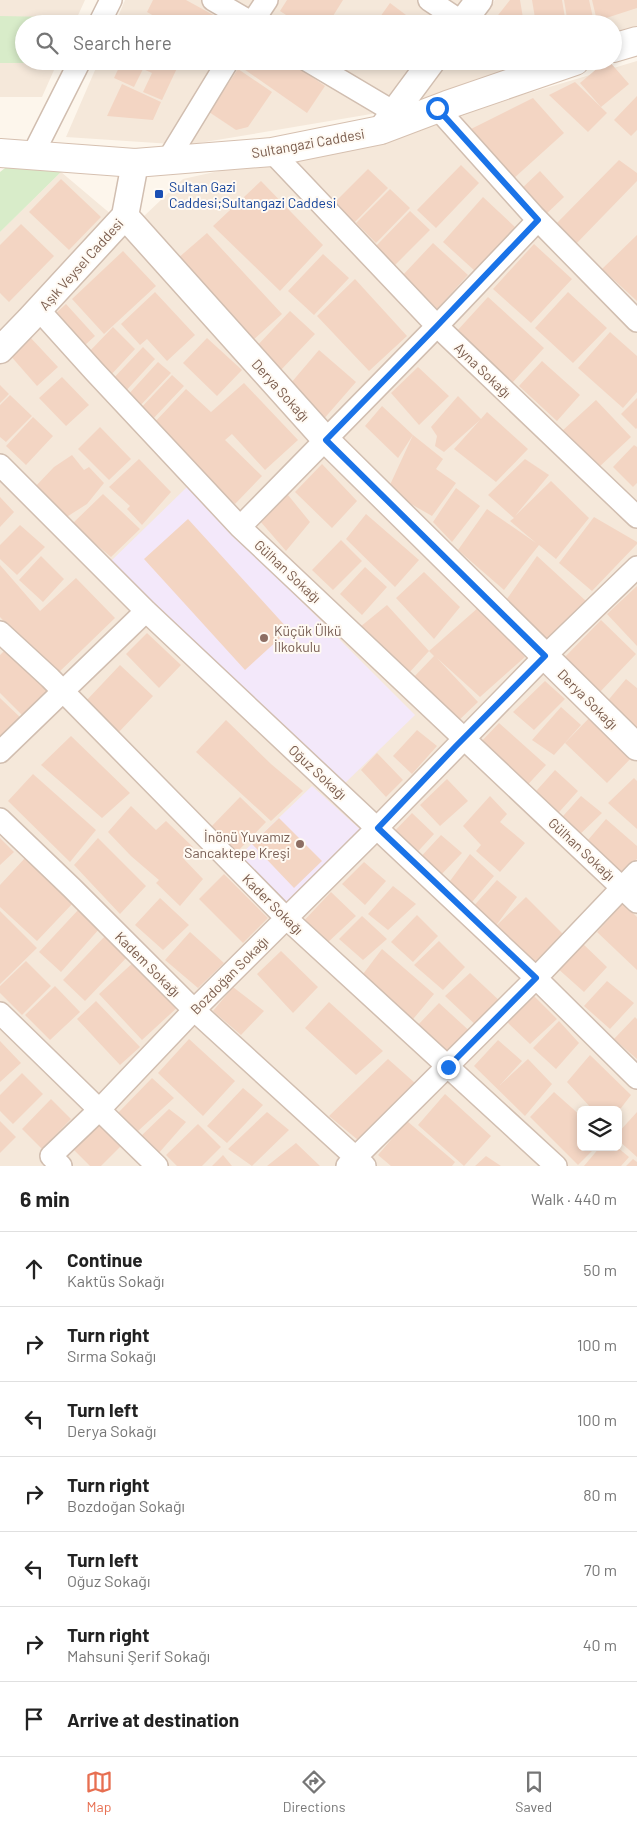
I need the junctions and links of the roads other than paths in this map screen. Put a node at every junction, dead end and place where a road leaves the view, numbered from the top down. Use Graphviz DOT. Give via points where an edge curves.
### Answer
graph roads {
  1 [pos="111,0"];
  2 [pos="213,0"];
  3 [pos="267,0"];
  4 [pos="429,0"];
  5 [pos="478,0"];
  6 [pos="104,15"];
  7 [pos="239,15"];
  8 [pos="258,15"];
  9 [pos="451,15"];
  10 [pos="468,15"];
  11 [pos="75,70"];
  12 [pos="223,70"];
  13 [pos="320,70"];
  14 [pos="425,70"];
  15 [pos="549,70"];
  16 [pos="437,108"];
  17 [pos="388,121"];
  18 [pos="272,152"];
  19 [pos="1,154"];
  20 [pos="32,156"];
  21 [pos="167,161"];
  22 [pos="135,163"];
  23 [pos="125,216"];
  24 [pos="538,220"];
  25 [pos="39,310"];
  26 [pos="637,321"];
  27 [pos="437,326"];
  28 [pos="0,350"];
  29 [pos="326,440"];
  30 [pos="0,465"];
  31 [pos="637,517"];
  32 [pos="240,527"];
  33 [pos="637,567"];
  34 [pos="146,611"];
  35 [pos="0,632"];
  36 [pos="545,656"];
  37 [pos="63,692"];
  38 [pos="464,738"];
  39 [pos="637,747"];
  40 [pos="0,752"];
  41 [pos="0,819"];
  42 [pos="378,828"];
  43 [pos="637,872"];
  44 [pos="630,895"];
  45 [pos="286,918"];
  46 [pos="536,978"];
  47 [pos="194,1010"];
  48 [pos="0,1013"];
  49 [pos="448,1067"];
  50 [pos="637,1078"];
  51 [pos="100,1110"];
  52 [pos="356,1163"];
  53 [pos="61,1166"];
  54 [pos="156,1166"];
  55 [pos="556,1166"];
  1 -- 6 [label="street"];
  2 -- 7 [label="street"];
  3 -- 8 [label="street"];
  4 -- 9 [label="street"];
  5 -- 10 [label="street"];
  11 -- 20 [label="street"];
  12 -- 21 [label="street"];
  13 -- 17 [label="street"];
  14 -- 17 [label="street"];
  15 -- 16 [label="main road, Sultangazi Caddesi"];
  16 -- 17 [label="main road, Sultangazi Caddesi"];
  16 -- 24 [label="street"];
  17 -- 18 [label="main road, Sultangazi Caddesi"];
  18 -- 21 [label="main road, Sultangazi Caddesi"];
  18 -- 27 [label="street, Ayna Sokağı"];
  19 -- 20 [label="main road, Sultangazi Caddesi"];
  20 -- 22 [label="main road, Sultangazi Caddesi"];
  21 -- 22 [label="main road, Sultangazi Caddesi"];
  22 -- 23 [label="street, Aşık Veysel Caddesi"];
  23 -- 25 [label="street, Aşık Veysel Caddesi"];
  23 -- 29 [label="street, Derya Sokağı"];
  24 -- 26 [label="street"];
  24 -- 27 [label="street"];
  25 -- 28 [label="street, Aşık Veysel Caddesi"];
  25 -- 32 [label="street, Gülhan Sokağı"];
  27 -- 29 [label="street"];
  27 -- 31 [label="street, Ayna Sokağı"];
  29 -- 32 [label="street"];
  29 -- 36 [label="street, Derya Sokağı"];
  30 -- 34 [label="street, Oğuz Sokağı"];
  32 -- 38 [label="street, Gülhan Sokağı"];
  33 -- 36 [label="street, Bozdoğan Sokağı"];
  34 -- 37 [label="street"];
  34 -- 42 [label="street, Oğuz Sokağı"];
  35 -- 37 [label="street, Kader Sokağı"];
  36 -- 38 [label="street, Bozdoğan Sokağı"];
  36 -- 39 [label="street, Derya Sokağı"];
  37 -- 40 [label="street"];
  37 -- 45 [label="street, Kader Sokağı"];
  38 -- 42 [label="street, Bozdoğan Sokağı"];
  38 -- 44 [label="street, Gülhan Sokağı"];
  41 -- 47 [label="street, Kadem Sokağı"];
  42 -- 45 [label="street, Bozdoğan Sokağı"];
  42 -- 46 [label="street, Oğuz Sokağı"];
  43 -- 44 [label="street"];
  44 -- 46 [label="street"];
  45 -- 47 [label="street, Bozdoğan Sokağı"];
  45 -- 49 [label="street, Kader Sokağı"];
  46 -- 49 [label="street"];
  46 -- 50 [label="street, Oğuz Sokağı"];
  47 -- 51 [label="street, Bozdoğan Sokağı"];
  47 -- 52 [label="street, Kadem Sokağı"];
  48 -- 51 [label="street"];
  49 -- 52 [label="street"];
  49 -- 55 [label="street, Kader Sokağı"];
  51 -- 53 [label="street, Bozdoğan Sokağı" via="51,1156"];
  51 -- 54 [label="street"];
}
